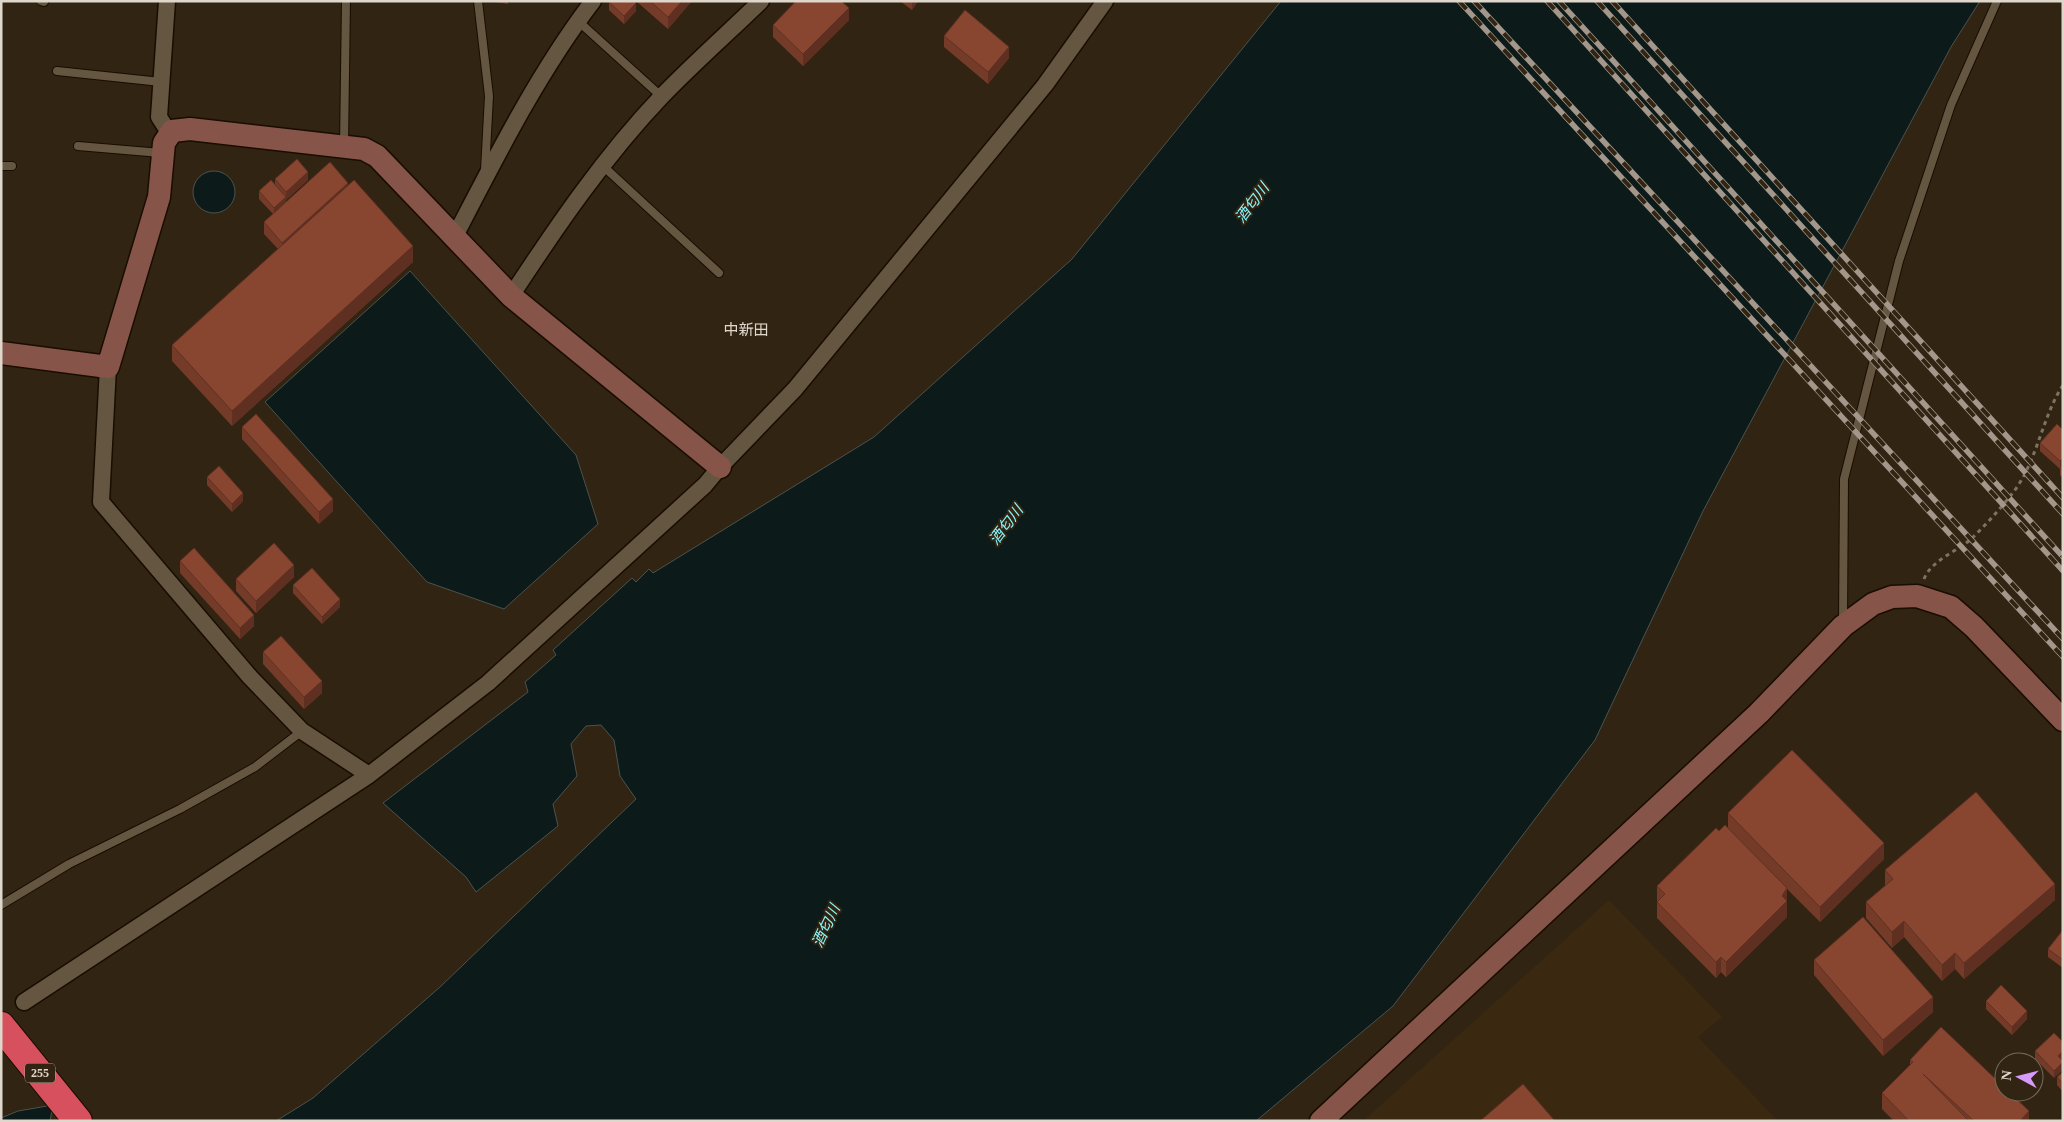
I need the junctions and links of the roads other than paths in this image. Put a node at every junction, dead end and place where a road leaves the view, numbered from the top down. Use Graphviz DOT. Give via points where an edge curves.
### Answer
graph roads {
  1 [pos="167,1"];
  2 [pos="346,1"];
  3 [pos="478,1"];
  4 [pos="593,1"];
  5 [pos="761,1"];
  6 [pos="1105,1"];
  7 [pos="1998,1"];
  8 [pos="578,21"];
  9 [pos="57,71"];
  10 [pos="161,82"];
  11 [pos="662,97"];
  12 [pos="166,144"];
  13 [pos="78,146"];
  14 [pos="344,147"];
  15 [pos="1,166"];
  16 [pos="12,166"];
  17 [pos="603,166"];
  18 [pos="484,180"];
  19 [pos="454,238"];
  20 [pos="719,273"];
  21 [pos="511,296"];
  22 [pos="1,353"];
  23 [pos="108,367"];
  24 [pos="720,467"];
  25 [pos="1843,626"];
  26 [pos="2063,720"];
  27 [pos="302,731"];
  28 [pos="369,775"];
  29 [pos="1,905"];
  30 [pos="24,1002"];
  31 [pos="1,1026"];
  32 [pos="78,1121"];
  33 [pos="1321,1121"];
  1 -- 10 [label="street"];
  2 -- 14 [label="lane"];
  3 -- 18 [label="lane" via="489,96"];
  4 -- 8 [label="street"];
  5 -- 11 [label="street"];
  6 -- 24 [label="street" via="1045,85 802,382"];
  7 -- 25 [label="lane" via="1951,105 1899,260 1844,479"];
  8 -- 11 [label="lane"];
  8 -- 18 [label="street"];
  9 -- 10 [label="lane"];
  10 -- 12 [label="street" via="159,117"];
  11 -- 17 [label="street"];
  12 -- 13 [label="lane"];
  12 -- 14 [label="street" via="180,129 190,129"];
  12 -- 23 [label="street" via="159,197"];
  14 -- 19 [label="street" via="364,149 377,156"];
  15 -- 16 [label="lane"];
  17 -- 20 [label="lane"];
  17 -- 21 [label="street" via="565,214"];
  18 -- 19 [label="street"];
  19 -- 21 [label="street"];
  21 -- 24 [label="street"];
  22 -- 23 [label="street"];
  23 -- 27 [label="street" via="101,502 250,677"];
  24 -- 28 [label="street" via="705,485 488,683"];
  25 -- 26 [label="street" via="1873,604 1892,597 1917,596 1951,607"];
  25 -- 33 [label="street" via="1759,713"];
  27 -- 28 [label="street"];
  27 -- 29 [label="lane" via="255,767 180,809 69,864"];
  28 -- 30 [label="street"];
  31 -- 32 [label="highway, 255"];
}
